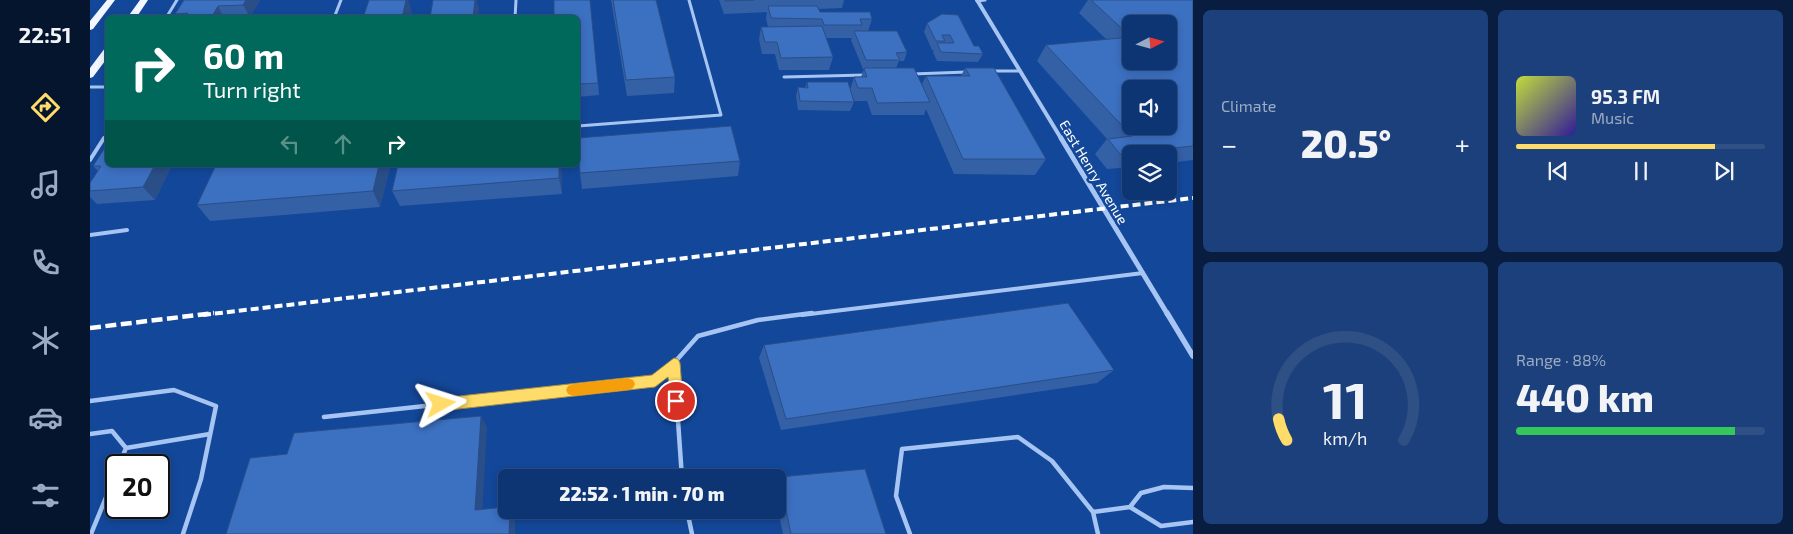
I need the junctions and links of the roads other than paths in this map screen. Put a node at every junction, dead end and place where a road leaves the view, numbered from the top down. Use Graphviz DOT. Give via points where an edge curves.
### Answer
graph roads {
  1 [pos="111,0"];
  2 [pos="144,0"];
  3 [pos="177,0"];
  4 [pos="342,0"];
  5 [pos="516,0"];
  6 [pos="689,0"];
  7 [pos="977,0"];
  8 [pos="985,0"];
  9 [pos="133,15"];
  10 [pos="168,15"];
  11 [pos="335,15"];
  12 [pos="515,15"];
  13 [pos="90,27"];
  14 [pos="105,54"];
  15 [pos="1020,71"];
  16 [pos="970,72"];
  17 [pos="990,72"];
  18 [pos="911,74"];
  19 [pos="90,75"];
  20 [pos="872,75"];
  21 [pos="784,77"];
  22 [pos="90,87"];
  23 [pos="105,87"];
  24 [pos="580,126"];
  25 [pos="105,137"];
  26 [pos="90,160"];
  27 [pos="127,230"];
  28 [pos="90,235"];
  29 [pos="1143,273"];
  30 [pos="1193,356"];
  31 [pos="674,363"];
  32 [pos="90,401"];
  33 [pos="324,417"];
  34 [pos="90,434"];
  35 [pos="210,434"];
  36 [pos="126,448"];
  37 [pos="124,454"];
  38 [pos="681,469"];
  39 [pos="1193,488"];
  40 [pos="105,499"];
  41 [pos="1130,507"];
  42 [pos="1093,512"];
  43 [pos="689,519"];
  44 [pos="1193,522"];
  45 [pos="90,534"];
  46 [pos="183,534"];
  47 [pos="692,534"];
  48 [pos="910,534"];
  49 [pos="1098,534"];
  1 -- 13 [label="main road"];
  2 -- 9 [label="main road"];
  3 -- 10 [label="lane"];
  4 -- 11 [label="lane"];
  5 -- 12 [label="lane"];
  6 -- 24 [label="lane" via="721,116"];
  7 -- 8 [label="lane"];
  7 -- 15 [label="street, East Henry Avenue"];
  14 -- 19 [label="main road"];
  15 -- 17 [label="lane"];
  15 -- 29 [label="street, East Henry Avenue"];
  16 -- 18 [label="lane"];
  20 -- 21 [label="lane"];
  22 -- 23 [label="lane"];
  25 -- 26 [label="lane"];
  27 -- 28 [label="lane"];
  29 -- 30 [label="street, East Henry Avenue"];
  29 -- 31 [label="lane" via="758,320 698,336"];
  31 -- 33 [label="lane" via="655,381"];
  31 -- 38 [label="lane"];
  32 -- 35 [label="lane" via="174,390 216,406"];
  34 -- 36 [label="lane" via="112,431"];
  35 -- 36 [label="lane"];
  35 -- 46 [label="lane" via="201,480"];
  36 -- 37 [label="lane"];
  39 -- 41 [label="lane" via="1164,487 1141,493"];
  40 -- 45 [label="lane"];
  41 -- 42 [label="lane"];
  41 -- 44 [label="lane" via="1161,526"];
  42 -- 48 [label="lane" via="1052,461 1018,437 902,449 896,496"];
  42 -- 49 [label="lane"];
  43 -- 47 [label="lane"];
}
